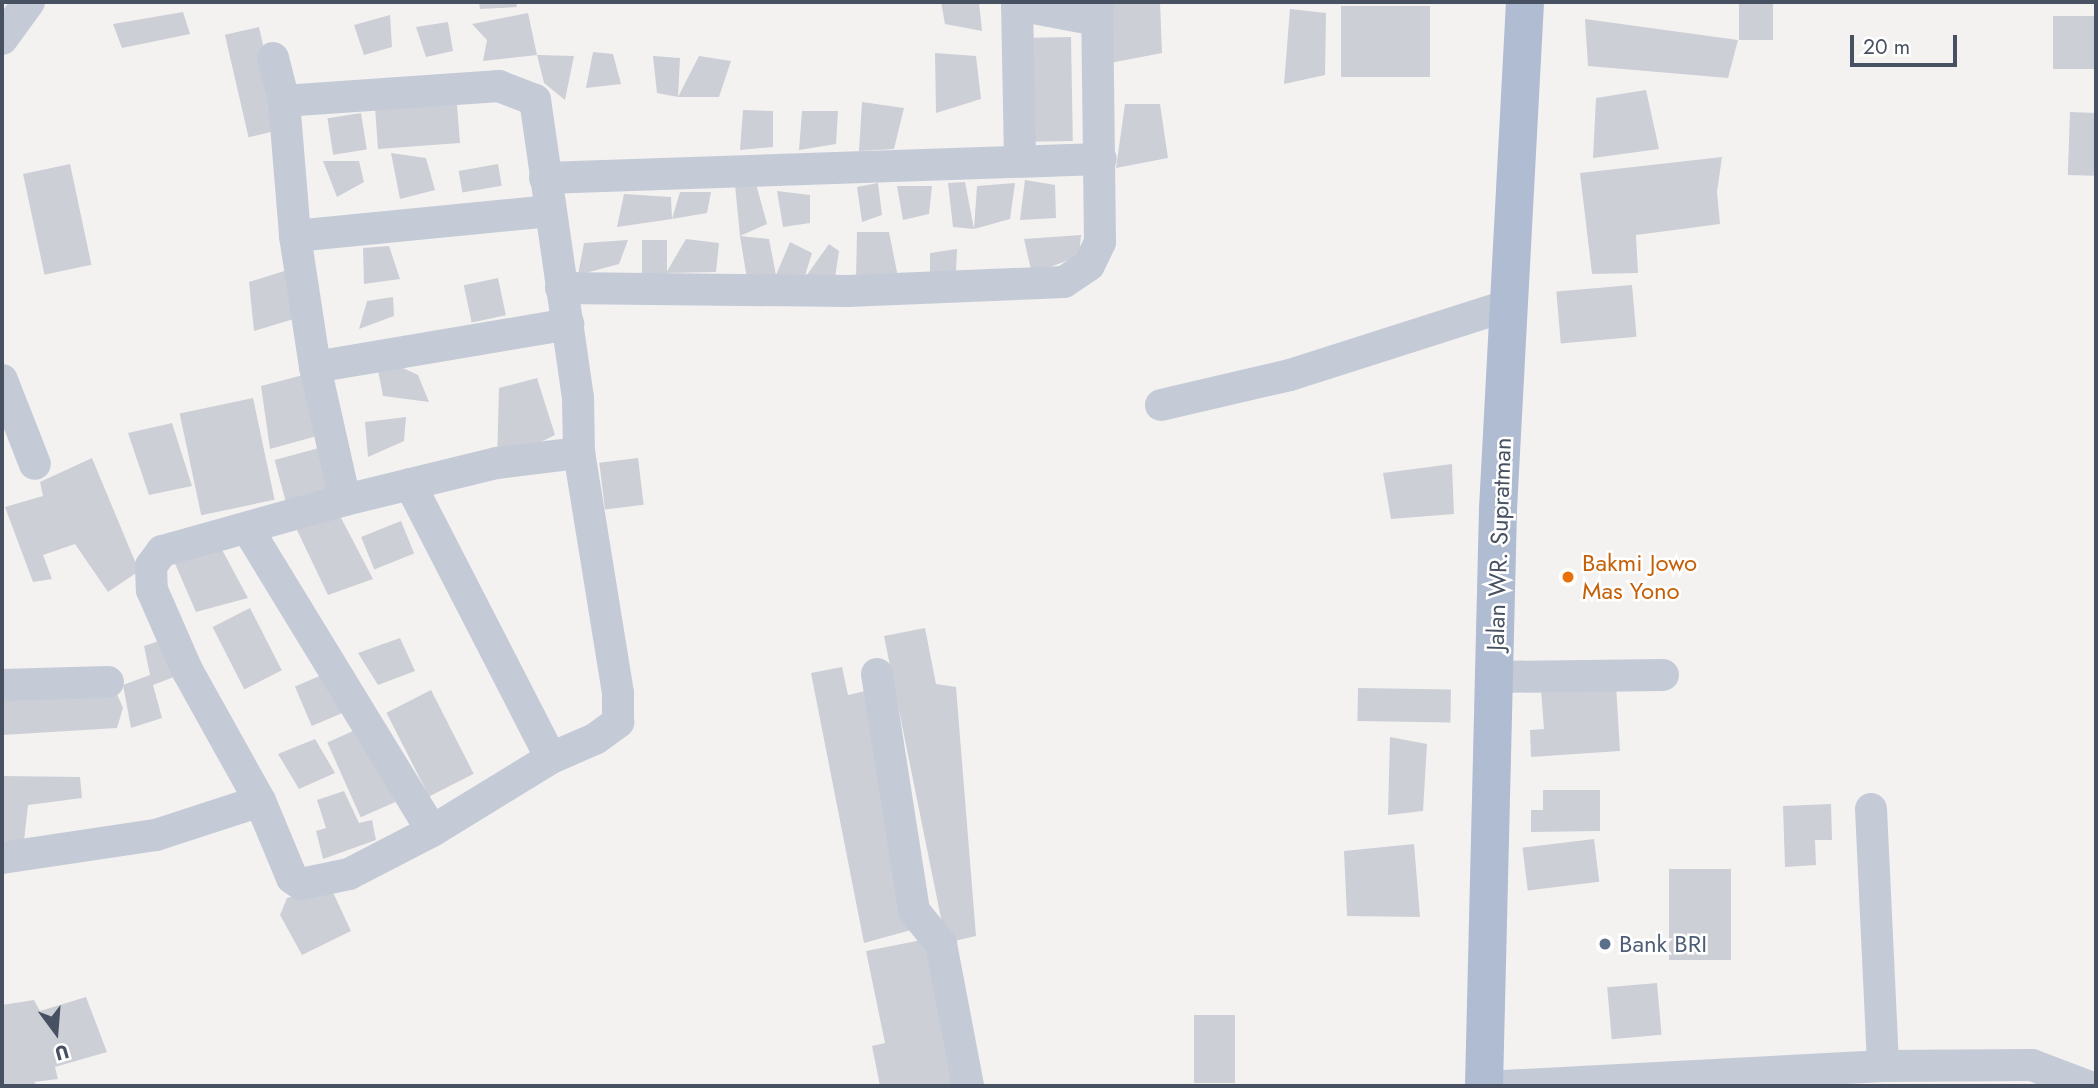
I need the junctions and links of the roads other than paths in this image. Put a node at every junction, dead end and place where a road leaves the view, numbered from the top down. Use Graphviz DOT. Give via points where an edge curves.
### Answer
graph roads {
  1 [pos="29,2"];
  2 [pos="1525,2"];
  3 [pos="1017,3"];
  4 [pos="1097,11"];
  5 [pos="2,39"];
  6 [pos="273,58"];
  7 [pos="284,101"];
  8 [pos="1020,158"];
  9 [pos="1101,159"];
  10 [pos="545,178"];
  11 [pos="548,211"];
  12 [pos="295,236"];
  13 [pos="561,288"];
  14 [pos="1509,305"];
  15 [pos="568,324"];
  16 [pos="314,367"];
  17 [pos="2,380"];
  18 [pos="1161,405"];
  19 [pos="579,453"];
  20 [pos="35,464"];
  21 [pos="410,484"];
  22 [pos="345,499"];
  23 [pos="249,531"];
  24 [pos="877,674"];
  25 [pos="1663,675"];
  26 [pos="1494,677"];
  27 [pos="108,682"];
  28 [pos="2,685"];
  29 [pos="551,758"];
  30 [pos="260,801"];
  31 [pos="1871,809"];
  32 [pos="432,831"];
  33 [pos="2,858"];
  34 [pos="1883,1066"];
  35 [pos="1745,1081"];
  36 [pos="968,1086"];
  37 [pos="1484,1086"];
  38 [pos="1503,1086"];
  39 [pos="2087,1086"];
  1 -- 5 [label="street"];
  2 -- 14 [label="main road, Jalan WR. Supratman"];
  3 -- 4 [label="street"];
  3 -- 8 [label="street"];
  4 -- 9 [label="street"];
  6 -- 7 [label="street"];
  7 -- 10 [label="street" via="499,86 520,91 535,100"];
  7 -- 12 [label="street"];
  8 -- 9 [label="street"];
  8 -- 10 [label="street" via="838,172"];
  9 -- 13 [label="street" via="1100,242 1089,265 1064,282 848,290"];
  10 -- 11 [label="street"];
  11 -- 12 [label="street"];
  11 -- 13 [label="street"];
  12 -- 16 [label="street"];
  13 -- 15 [label="street"];
  14 -- 18 [label="street" via="1263,383"];
  14 -- 26 [label="main road, Jalan WR. Supratman"];
  15 -- 16 [label="street"];
  15 -- 19 [label="street"];
  16 -- 22 [label="street"];
  17 -- 20 [label="street"];
  19 -- 21 [label="street" via="497,463"];
  19 -- 29 [label="street" via="618,693 618,722 595,739"];
  21 -- 22 [label="street"];
  21 -- 29 [label="street"];
  22 -- 23 [label="street"];
  23 -- 30 [label="street" via="185,540 162,551 151,566 152,590 187,670"];
  23 -- 32 [label="street"];
  24 -- 36 [label="street" via="914,911 941,944"];
  25 -- 26 [label="street"];
  26 -- 37 [label="main road, Jalan WR. Supratman"];
  27 -- 28 [label="street"];
  29 -- 32 [label="street"];
  30 -- 32 [label="street" via="292,878 301,884 349,874"];
  30 -- 33 [label="street" via="156,835"];
  31 -- 34 [label="street"];
  34 -- 35 [label="street"];
  34 -- 39 [label="street" via="2032,1065"];
  35 -- 38 [label="street"];
}
